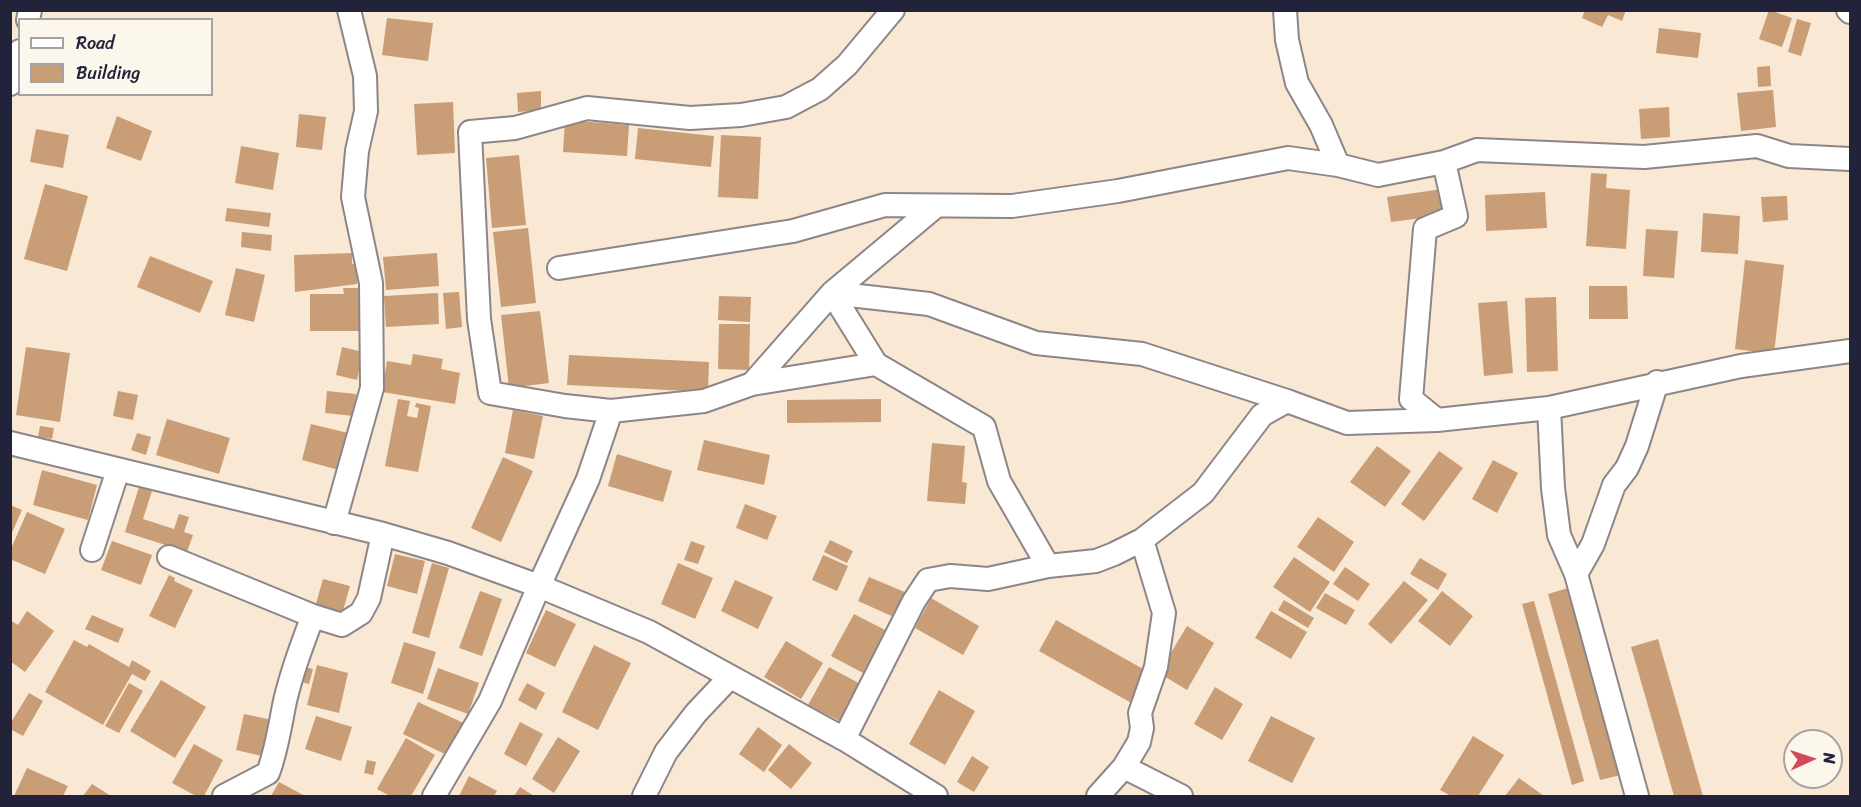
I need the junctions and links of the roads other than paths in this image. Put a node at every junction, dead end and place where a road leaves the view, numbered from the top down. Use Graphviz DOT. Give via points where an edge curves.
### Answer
graph roads {
  1 [pos="349,10"];
  2 [pos="893,10"];
  3 [pos="1285,10"];
  4 [pos="18,58"];
  5 [pos="10,84"];
  6 [pos="1851,159"];
  7 [pos="1444,162"];
  8 [pos="1338,165"];
  9 [pos="936,206"];
  10 [pos="559,268"];
  11 [pos="832,293"];
  12 [pos="1848,345"];
  13 [pos="876,364"];
  14 [pos="1657,382"];
  15 [pos="753,384"];
  16 [pos="1287,401"];
  17 [pos="1549,408"];
  18 [pos="611,411"];
  19 [pos="1437,420"];
  20 [pos="10,443"];
  21 [pos="117,470"];
  22 [pos="334,524"];
  23 [pos="383,534"];
  24 [pos="1142,540"];
  25 [pos="92,550"];
  26 [pos="170,556"];
  27 [pos="1048,566"];
  28 [pos="1576,574"];
  29 [pos="539,585"];
  30 [pos="313,616"];
  31 [pos="729,678"];
  32 [pos="844,739"];
  33 [pos="1124,767"];
  34 [pos="224,796"];
  35 [pos="434,796"];
  36 [pos="644,796"];
  37 [pos="936,796"];
  38 [pos="1098,796"];
  39 [pos="1181,796"];
  40 [pos="1636,796"];
  1 -- 22 [label="street" via="365,76 366,111 353,197 371,284 372,388"];
  2 -- 18 [label="street" via="847,65 820,89 786,107 690,118 587,108 515,128 470,132 479,318 490,393"];
  3 -- 8 [label="street" via="1297,83"];
  4 -- 5 [label="street"];
  6 -- 7 [label="street" via="1789,156 1757,146 1644,157 1477,150"];
  7 -- 8 [label="street" via="1378,175"];
  7 -- 19 [label="street" via="1456,216 1425,229 1411,399"];
  8 -- 9 [label="street" via="1288,158 1118,191 1011,206"];
  9 -- 10 [label="street" via="885,206 793,231"];
  9 -- 11 [label="street"];
  11 -- 13 [label="street"];
  11 -- 15 [label="street"];
  11 -- 16 [label="street" via="929,304 1036,344 1142,354"];
  12 -- 14 [label="street"];
  13 -- 15 [label="street"];
  13 -- 27 [label="street" via="984,427 999,481"];
  14 -- 17 [label="street"];
  14 -- 28 [label="street" via="1637,446 1614,485 1593,544"];
  15 -- 18 [label="street" via="704,401"];
  16 -- 19 [label="street" via="1347,423"];
  16 -- 24 [label="street" via="1262,415 1203,493"];
  17 -- 19 [label="street"];
  17 -- 28 [label="street" via="1552,488 1559,535"];
  18 -- 29 [label="street" via="588,479"];
  20 -- 21 [label="street"];
  21 -- 22 [label="street"];
  21 -- 25 [label="street"];
  22 -- 23 [label="street"];
  23 -- 29 [label="street"];
  23 -- 30 [label="street" via="369,598 361,614 342,625"];
  24 -- 27 [label="street" via="1096,561"];
  24 -- 33 [label="street" via="1164,613 1156,667 1140,713 1139,742"];
  26 -- 30 [label="street"];
  27 -- 32 [label="street" via="988,579 950,576 928,580"];
  28 -- 40 [label="street"];
  29 -- 31 [label="street" via="649,632"];
  29 -- 35 [label="street" via="490,700"];
  30 -- 34 [label="street" via="285,700 277,750 268,773"];
  31 -- 32 [label="street"];
  31 -- 36 [label="street" via="696,712 666,752"];
  32 -- 37 [label="street"];
  33 -- 38 [label="street"];
  33 -- 39 [label="street"];
}
